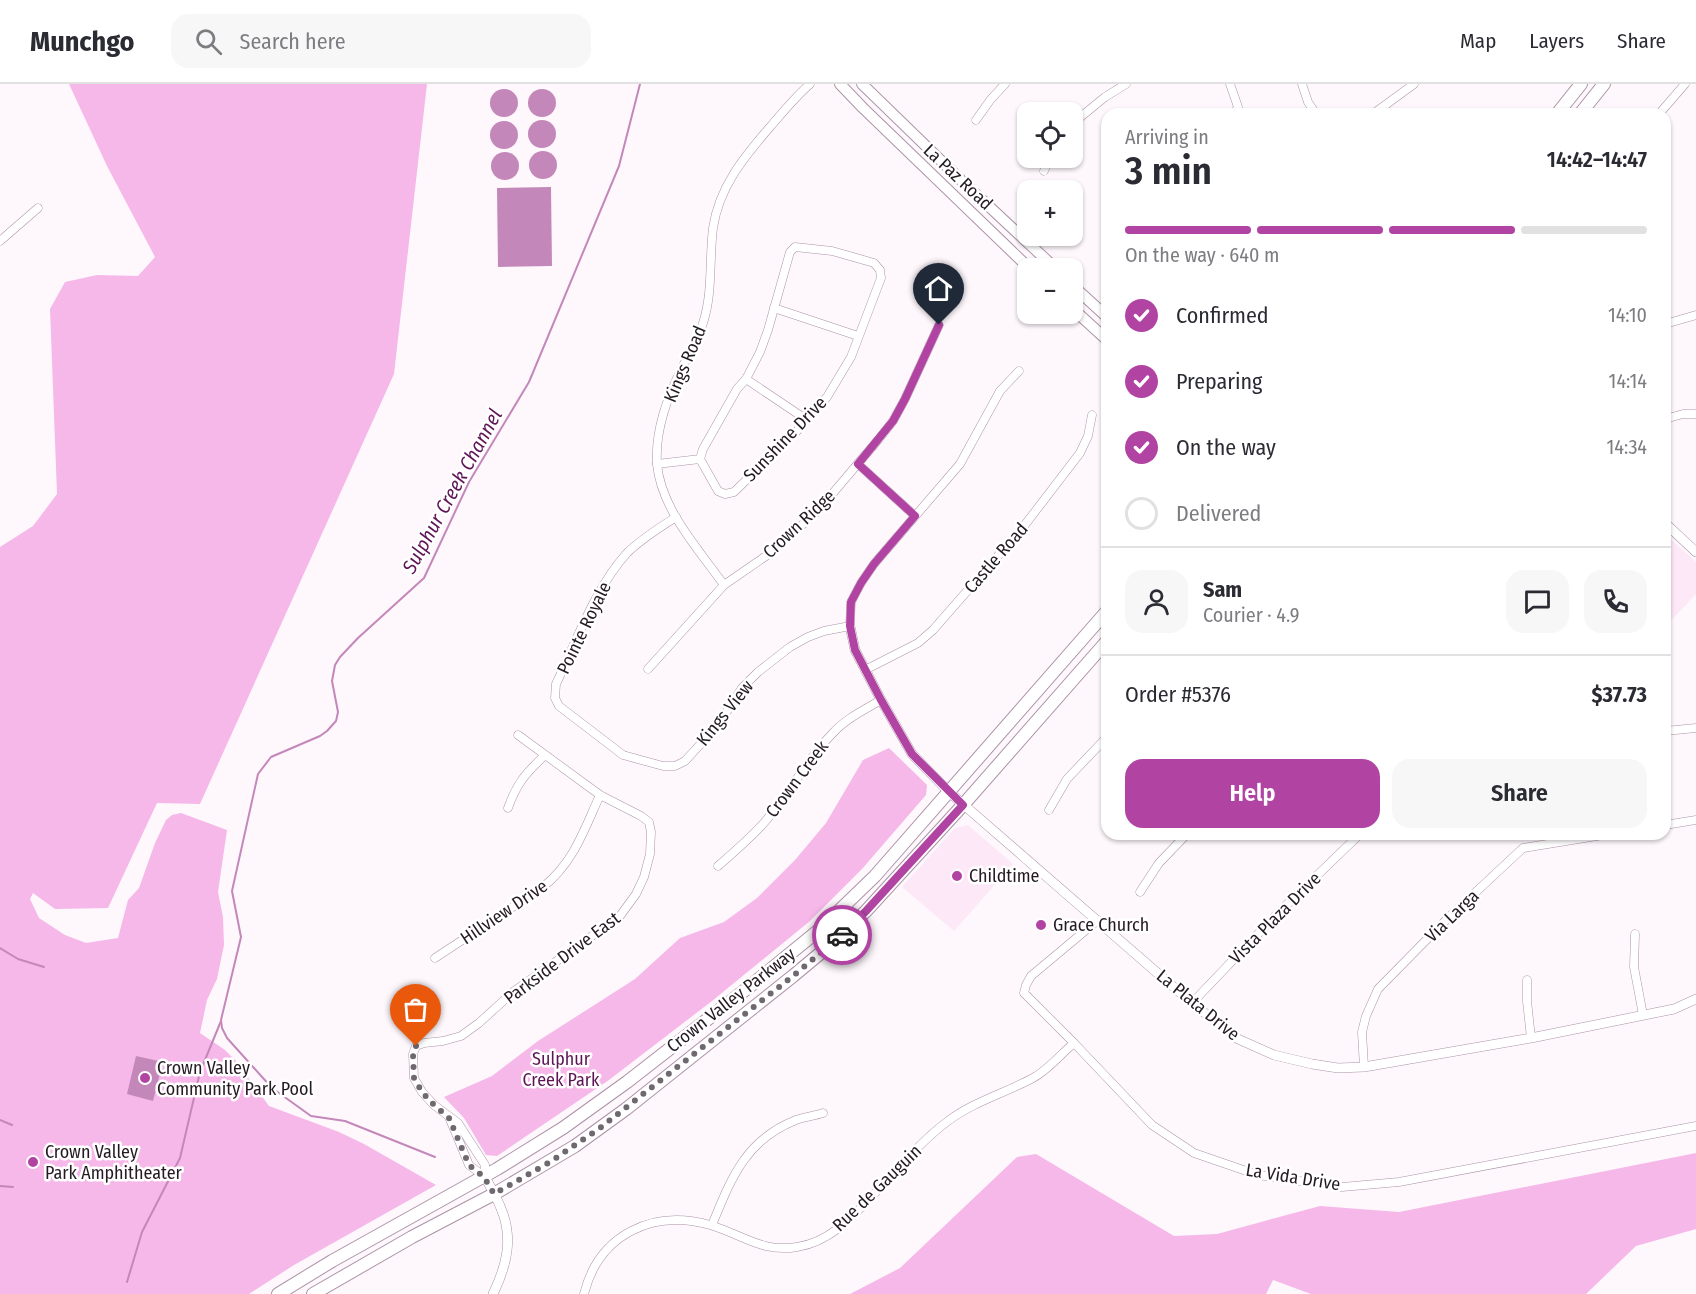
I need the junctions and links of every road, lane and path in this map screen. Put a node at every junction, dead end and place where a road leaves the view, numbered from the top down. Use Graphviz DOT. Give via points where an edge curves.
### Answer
graph roads {
  1 [pos="810,84"];
  2 [pos="840,84"];
  3 [pos="862,84"];
  4 [pos="1005,84"];
  5 [pos="1126,84"];
  6 [pos="1230,84"];
  7 [pos="1302,84"];
  8 [pos="1414,84"];
  9 [pos="1581,84"];
  10 [pos="1604,84"];
  11 [pos="1685,84"];
  12 [pos="1237,108"];
  13 [pos="1312,108"];
  14 [pos="1382,108"];
  15 [pos="1562,108"];
  16 [pos="1585,108"];
  17 [pos="1664,108"];
  18 [pos="1083,115"];
  19 [pos="976,120"];
  20 [pos="1045,168"];
  21 [pos="1044,171"];
  22 [pos="39,208"];
  23 [pos="0,241"];
  24 [pos="1019,258"];
  25 [pos="1044,258"];
  26 [pos="1083,295"];
  27 [pos="774,308"];
  28 [pos="1101,312"];
  29 [pos="1696,315"];
  30 [pos="1083,318"];
  31 [pos="1671,322"];
  32 [pos="939,325"];
  33 [pos="1101,335"];
  34 [pos="858,336"];
  35 [pos="1019,370"];
  36 [pos="746,379"];
  37 [pos="1696,414"];
  38 [pos="1092,415"];
  39 [pos="1671,417"];
  40 [pos="807,420"];
  41 [pos="700,459"];
  42 [pos="657,464"];
  43 [pos="858,464"];
  44 [pos="915,516"];
  45 [pos="676,517"];
  46 [pos="1671,529"];
  47 [pos="1696,552"];
  48 [pos="724,585"];
  49 [pos="1101,618"];
  50 [pos="850,626"];
  51 [pos="1101,648"];
  52 [pos="648,669"];
  53 [pos="865,670"];
  54 [pos="555,698"];
  55 [pos="881,700"];
  56 [pos="1696,728"];
  57 [pos="1671,730"];
  58 [pos="518,735"];
  59 [pos="1101,743"];
  60 [pos="544,756"];
  61 [pos="948,792"];
  62 [pos="600,795"];
  63 [pos="963,805"];
  64 [pos="508,808"];
  65 [pos="1049,810"];
  66 [pos="1696,820"];
  67 [pos="1671,824"];
  68 [pos="1181,840"];
  69 [pos="1354,840"];
  70 [pos="1572,840"];
  71 [pos="718,866"];
  72 [pos="1140,892"];
  73 [pos="1098,920"];
  74 [pos="1635,934"];
  75 [pos="435,958"];
  76 [pos="1527,980"];
  77 [pos="1696,999"];
  78 [pos="1191,1003"];
  79 [pos="1643,1015"];
  80 [pos="1531,1038"];
  81 [pos="1074,1042"];
  82 [pos="1364,1067"];
  83 [pos="823,1113"];
  84 [pos="449,1118"];
  85 [pos="1696,1126"];
  86 [pos="484,1177"];
  87 [pos="494,1194"];
  88 [pos="712,1225"];
  89 [pos="278,1294"];
  90 [pos="313,1294"];
  91 [pos="493,1294"];
  92 [pos="584,1294"];
  1 -- 42 [label="street, Kings Road" via="744,158 723,193 714,226 704,323 672,390 659,428"];
  2 -- 24 [label="main road, La Paz Road"];
  3 -- 25 [label="main road, La Paz Road"];
  4 -- 19 [label="street"];
  5 -- 18 [label="street"];
  6 -- 12 [label="street"];
  7 -- 13 [label="street"];
  8 -- 14 [label="street"];
  9 -- 15 [label="main road"];
  10 -- 16 [label="main road"];
  11 -- 17 [label="street"];
  20 -- 21 [label="street"];
  22 -- 23 [label="street"];
  26 -- 28 [label="main road"];
  27 -- 34 [label="street"];
  27 -- 34 [label="street, Sunshine Drive" via="790,252 795,247 832,251 874,263 881,278"];
  27 -- 36 [label="street, Sunshine Drive" via="760,352"];
  29 -- 31 [label="street"];
  30 -- 33 [label="main road"];
  32 -- 43 [label="street, Crown Ridge" via="893,421"];
  34 -- 40 [label="street, Sunshine Drive" via="842,375"];
  35 -- 44 [label="street" via="1000,391 960,465"];
  36 -- 40 [label="street"];
  36 -- 41 [label="street, Sunshine Drive" via="725,409"];
  37 -- 39 [label="street"];
  38 -- 53 [label="street, Castle Road" via="1080,453 1024,526 933,630 918,643"];
  40 -- 41 [label="street, Sunshine Drive" via="734,492 725,494 718,490"];
  41 -- 42 [label="street"];
  42 -- 45 [label="street, Kings Road" via="660,484"];
  43 -- 44 [label="street"];
  43 -- 48 [label="street, Crown Ridge" via="816,513 766,556"];
  44 -- 50 [label="street" via="861,583 851,602"];
  45 -- 48 [label="street, Kings Road"];
  45 -- 54 [label="street, Pointe Royale" via="645,537 611,573 556,684"];
  46 -- 47 [label="street"];
  48 -- 52 [label="street, Crown Ridge"];
  49 -- 61 [label="main road, Crown Valley Parkway"];
  50 -- 53 [label="street, La Plata Drive" via="855,650"];
  50 -- 54 [label="street, Kings View" via="808,637 758,672 742,688 718,725 675,766 623,755 559,706"];
  51 -- 63 [label="main road, Crown Valley Parkway"];
  53 -- 55 [label="street, La Plata Drive"];
  55 -- 61 [label="street, La Plata Drive" via="912,754"];
  55 -- 71 [label="street, Crown Creek" via="833,732 763,824"];
  56 -- 57 [label="street"];
  58 -- 60 [label="street"];
  59 -- 65 [label="street" via="1067,779"];
  60 -- 62 [label="street"];
  60 -- 64 [label="street" via="526,773"];
  61 -- 63 [label="street, La Plata Drive"];
  61 -- 86 [label="main road, Crown Valley Parkway" via="874,876 819,930 592,1108"];
  62 -- 75 [label="street, Hillview Drive" via="572,855 556,876"];
  62 -- 84 [label="street, Parkside Drive East" via="649,822 650,854 644,877 620,916 513,992 479,1023 461,1036 416,1046 414,1078 422,1092"];
  63 -- 73 [label="street, La Plata Drive"];
  63 -- 87 [label="main road, Crown Valley Parkway" via="835,941 600,1128"];
  66 -- 67 [label="street"];
  68 -- 72 [label="street"];
  69 -- 78 [label="street, Vista Plaza Drive"];
  70 -- 82 [label="street, Via Larga" via="1523,848 1378,989 1362,1032"];
  73 -- 78 [label="street, La Plata Drive"];
  73 -- 81 [label="street, La Vida Drive" via="1031,976 1024,993"];
  74 -- 79 [label="street" via="1634,967"];
  76 -- 80 [label="street"];
  77 -- 79 [label="street, La Plata Drive" via="1674,1009"];
  78 -- 82 [label="street, La Plata Drive" via="1238,1039 1274,1055 1338,1068"];
  79 -- 80 [label="street, La Plata Drive"];
  80 -- 82 [label="street, La Plata Drive"];
  81 -- 85 [label="street, La Vida Drive" via="1152,1125 1194,1153 1258,1175 1342,1186 1399,1182"];
  81 -- 88 [label="street, Rue de Gauguin" via="1035,1077 949,1120 845,1224 822,1239 796,1247 765,1247"];
  83 -- 88 [label="street" via="796,1120 776,1131 744,1158"];
  84 -- 86 [label="street" via="469,1165"];
  84 -- 86 [label="street" via="458,1123 485,1165"];
  86 -- 87 [label="street"];
  86 -- 89 [label="main road, Crown Valley Parkway"];
  87 -- 90 [label="main road, Crown Valley Parkway"];
  87 -- 91 [label="street" via="504,1215 508,1244 503,1273"];
  88 -- 92 [label="street, Rue de Gauguin" via="659,1220 634,1228 614,1242 597,1262"];
}
